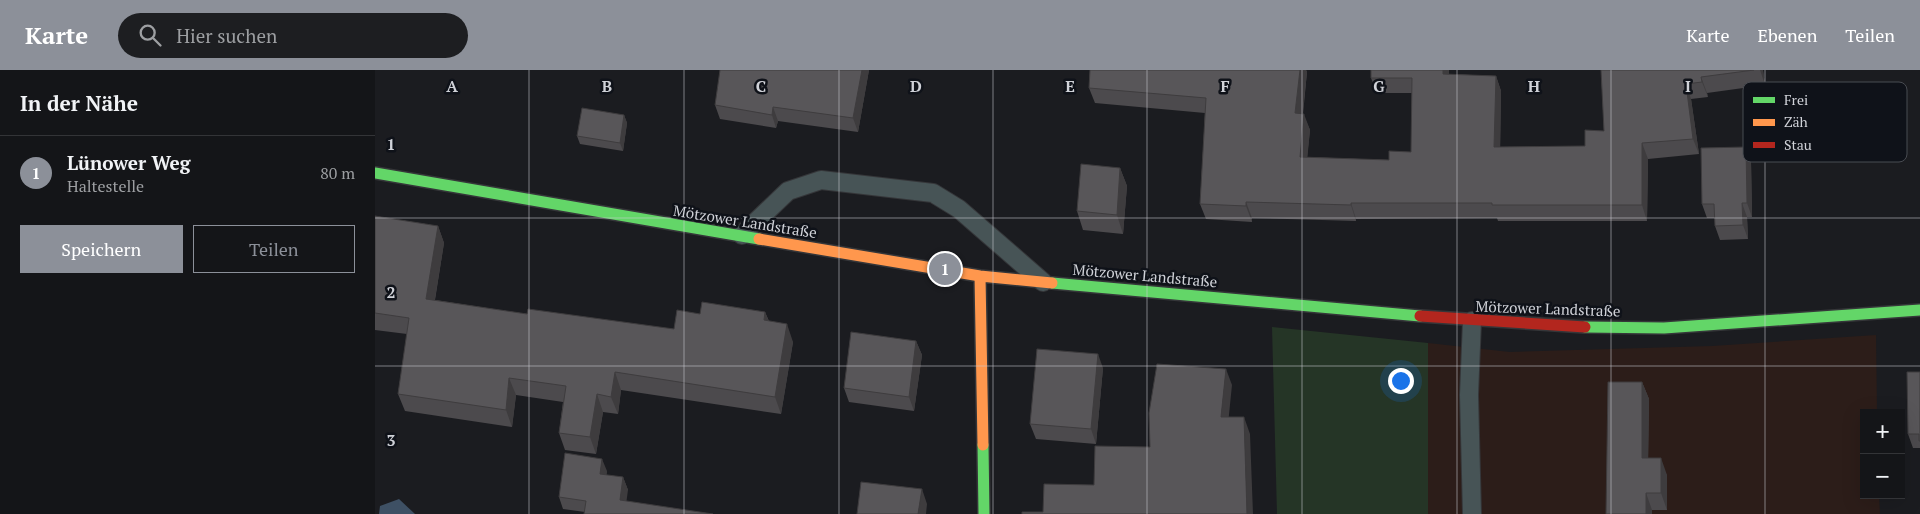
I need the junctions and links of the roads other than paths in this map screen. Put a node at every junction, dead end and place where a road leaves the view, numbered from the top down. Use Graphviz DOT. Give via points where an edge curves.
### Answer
graph roads {
  1 [pos="375,173"];
  2 [pos="742,235"];
  3 [pos="980,276"];
  4 [pos="1043,282"];
  5 [pos="1920,310"];
  6 [pos="1472,321"];
  7 [pos="984,514"];
  8 [pos="1472,514"];
  1 -- 2 [label="main road, Mötzower Landstraße"];
  2 -- 3 [label="main road, Mötzower Landstraße"];
  2 -- 4 [label="lane" via="788,191 821,180 933,192 959,209"];
  3 -- 4 [label="main road, Mötzower Landstraße"];
  3 -- 7 [label="main road"];
  4 -- 6 [label="main road, Mötzower Landstraße"];
  5 -- 6 [label="main road, Mötzower Landstraße" via="1665,328 1568,327"];
  6 -- 8 [label="lane" via="1469,395"];
}
